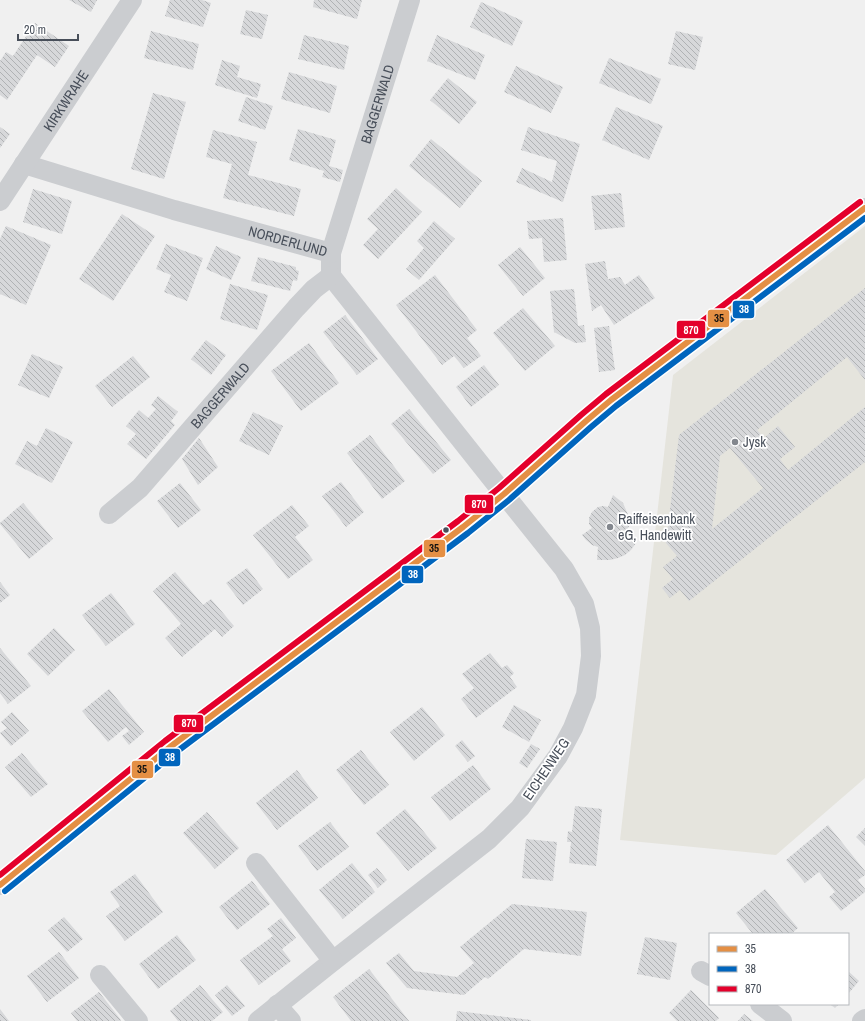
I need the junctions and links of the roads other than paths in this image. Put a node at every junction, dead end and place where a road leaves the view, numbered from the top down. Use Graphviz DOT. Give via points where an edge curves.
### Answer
graph roads {
  1 [pos="132,0"];
  2 [pos="410,0"];
  3 [pos="24,164"];
  4 [pos="0,201"];
  5 [pos="865,208"];
  6 [pos="331,254"];
  7 [pos="331,276"];
  8 [pos="504,494"];
  9 [pos="109,514"];
  10 [pos="256,863"];
  11 [pos="0,885"];
  12 [pos="333,961"];
  13 [pos="100,975"];
  14 [pos="761,1005"];
  15 [pos="277,1006"];
  16 [pos="865,1019"];
  17 [pos="138,1021"];
  18 [pos="258,1021"];
  19 [pos="291,1021"];
  20 [pos="782,1021"];
  21 [pos="862,1021"];
  1 -- 3 [label="street, KIRKWRAHE"];
  2 -- 6 [label="street, BAGGERWALD"];
  3 -- 4 [label="street, KIRKWRAHE"];
  3 -- 6 [label="street, NORDERLUND"];
  5 -- 8 [label="street" via="611,400"];
  6 -- 7 [label="street, NORDERLUND"];
  7 -- 8 [label="street, NORDERLUND"];
  7 -- 9 [label="street, BAGGERWALD" via="296,308 140,488"];
  8 -- 11 [label="street" via="170,747"];
  8 -- 12 [label="street, EICHENWEG" via="564,569 584,604 590,628 591,656 586,696 558,756 520,808 489,839"];
  10 -- 12 [label="street"];
  12 -- 15 [label="street, EICHENWEG"];
  13 -- 17 [label="street"];
  14 -- 20 [label="street"];
  15 -- 18 [label="street, EICHENWEG"];
  15 -- 19 [label="street"];
  16 -- 21 [label="street"];
}
